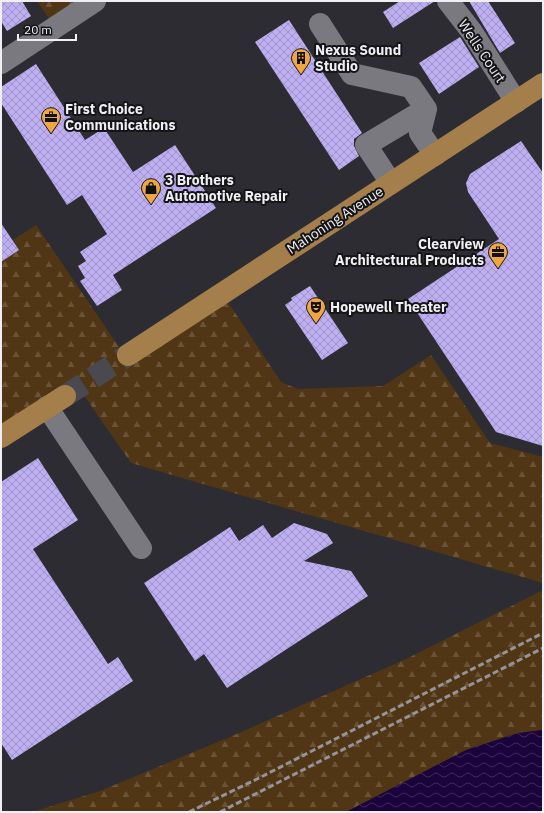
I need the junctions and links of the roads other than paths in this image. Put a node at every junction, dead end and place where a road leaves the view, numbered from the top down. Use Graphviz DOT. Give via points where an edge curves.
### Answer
graph roads {
  1 [pos="95,1"];
  2 [pos="448,1"];
  3 [pos="320,24"];
  4 [pos="1,63"];
  5 [pos="543,84"];
  6 [pos="516,102"];
  7 [pos="426,109"];
  8 [pos="435,155"];
  9 [pos="391,183"];
  10 [pos="128,355"];
  11 [pos="56,401"];
  12 [pos="1,437"];
  13 [pos="141,548"];
  1 -- 4 [label="street"];
  2 -- 6 [label="street, Wells Court" via="472,32"];
  3 -- 7 [label="street" via="352,74 411,87"];
  5 -- 6 [label="main road, Mahoning Avenue"];
  6 -- 8 [label="main road, Mahoning Avenue"];
  7 -- 8 [label="street" via="420,133"];
  7 -- 9 [label="street" via="366,145"];
  8 -- 9 [label="main road, Mahoning Avenue"];
  9 -- 10 [label="main road, Mahoning Avenue"];
  11 -- 12 [label="main road"];
  11 -- 13 [label="street"];
}
